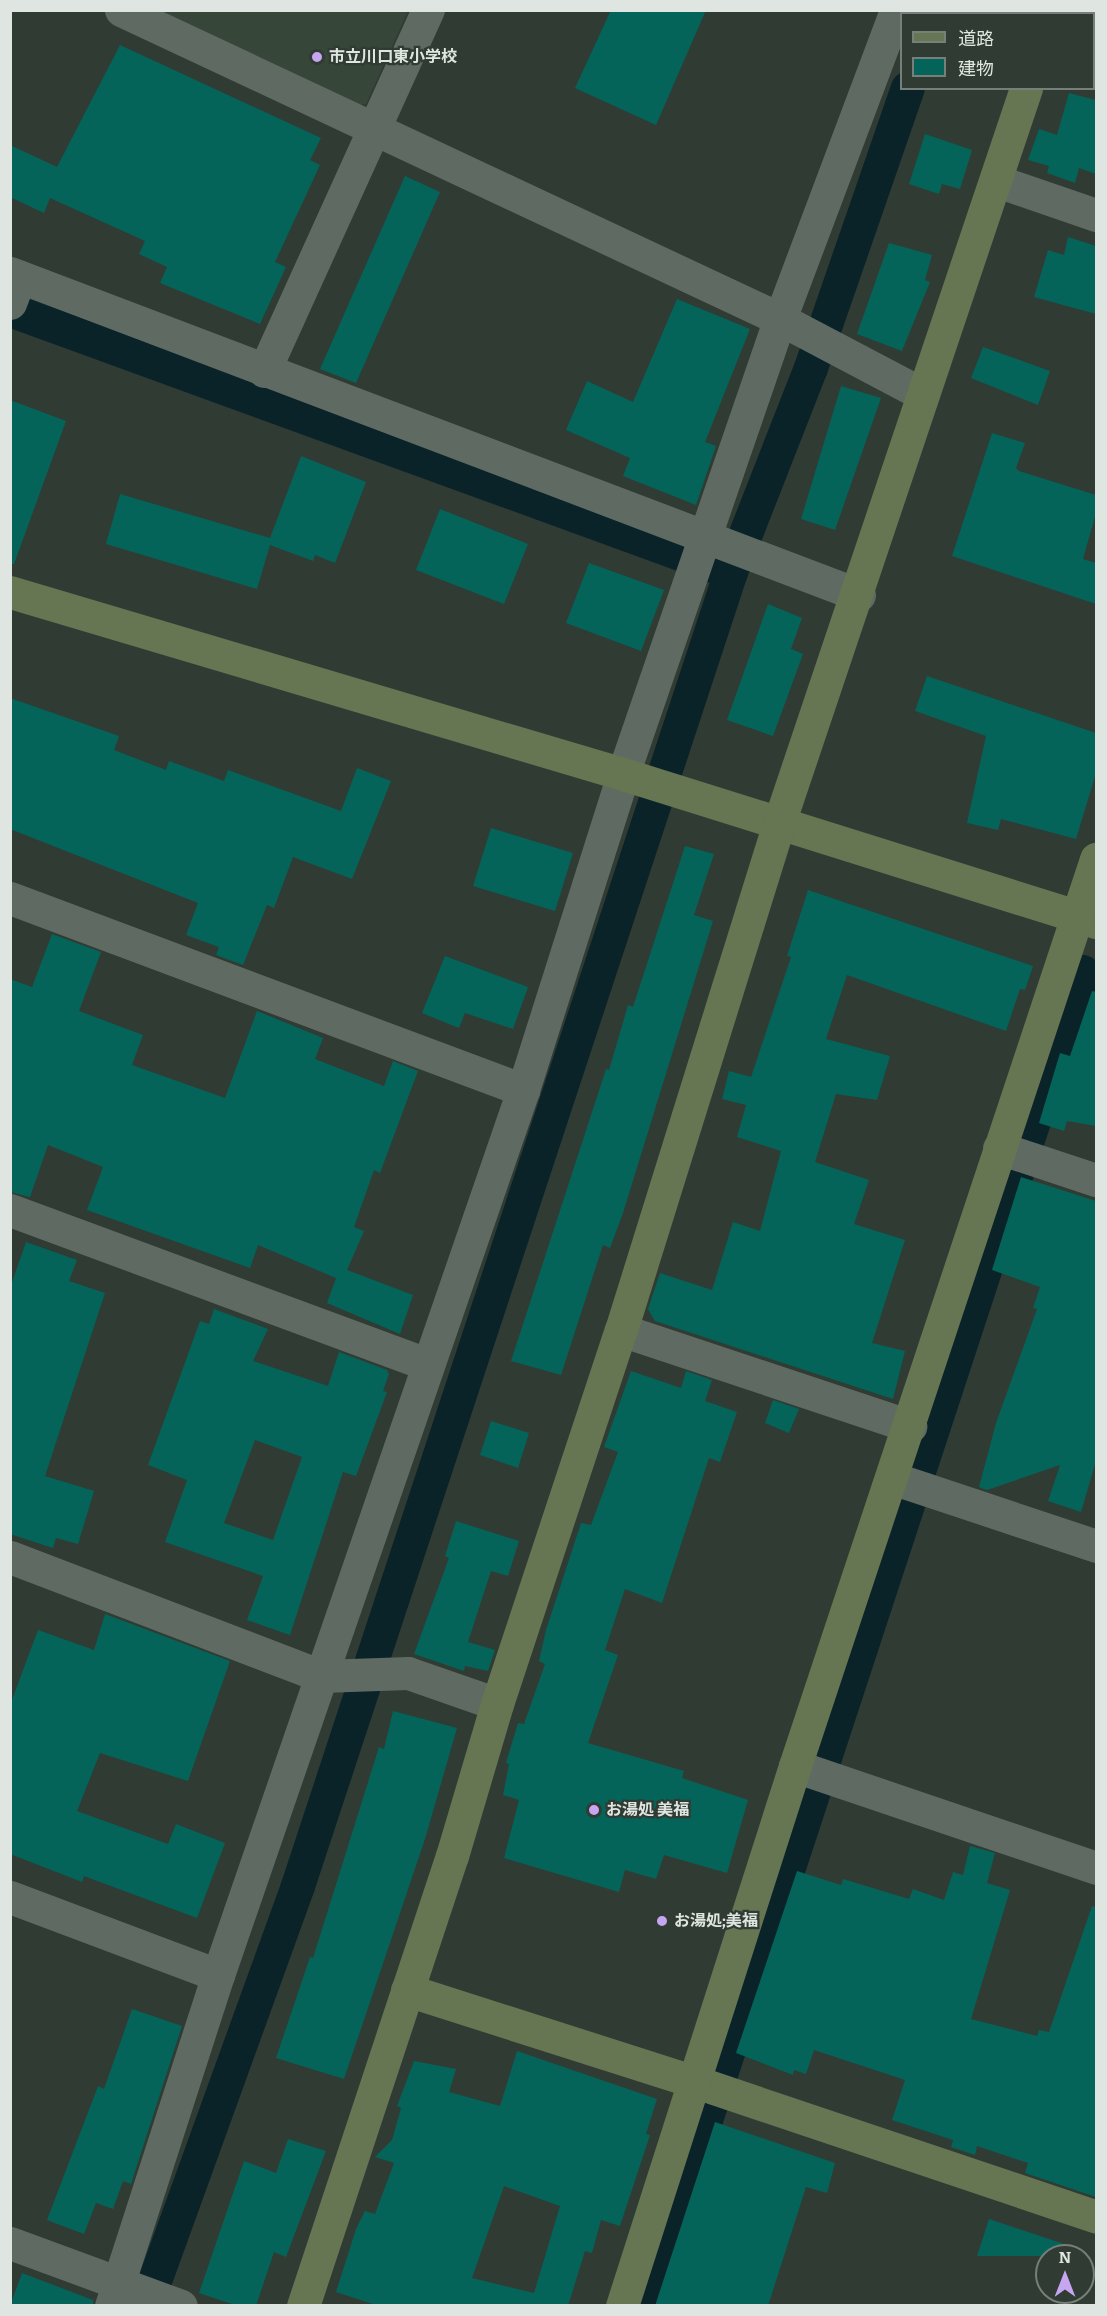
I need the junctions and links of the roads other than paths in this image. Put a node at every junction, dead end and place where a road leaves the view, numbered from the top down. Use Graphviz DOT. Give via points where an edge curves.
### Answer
graph roads {
  1 [pos="121,10"];
  2 [pos="428,10"];
  3 [pos="892,15"];
  4 [pos="1025,90"];
  5 [pos="374,130"];
  6 [pos="997,181"];
  7 [pos="1096,215"];
  8 [pos="14,285"];
  9 [pos="780,319"];
  10 [pos="264,371"];
  11 [pos="922,394"];
  12 [pos="704,549"];
  13 [pos="10,592"];
  14 [pos="859,595"];
  15 [pos="629,776"];
  16 [pos="779,823"];
  17 [pos="1096,859"];
  18 [pos="10,898"];
  19 [pos="1087,919"];
  20 [pos="523,1090"];
  21 [pos="999,1148"];
  22 [pos="1096,1180"];
  23 [pos="10,1210"];
  24 [pos="621,1330"];
  25 [pos="426,1364"];
  26 [pos="910,1426"];
  27 [pos="892,1478"];
  28 [pos="1096,1546"];
  29 [pos="10,1557"];
  30 [pos="321,1676"];
  31 [pos="497,1704"];
  32 [pos="795,1766"];
  33 [pos="1096,1869"];
  34 [pos="10,1897"];
  35 [pos="218,1975"];
  36 [pos="407,1990"];
  37 [pos="696,2082"];
  38 [pos="1096,2217"];
  39 [pos="10,2243"];
  40 [pos="115,2295"];
  41 [pos="181,2306"];
  42 [pos="303,2306"];
  43 [pos="622,2306"];
  1 -- 5 [label="street"];
  2 -- 5 [label="street"];
  3 -- 9 [label="street"];
  4 -- 6 [label="street"];
  5 -- 9 [label="street"];
  5 -- 10 [label="street"];
  6 -- 7 [label="street"];
  6 -- 11 [label="street"];
  8 -- 10 [label="street"];
  9 -- 11 [label="street"];
  9 -- 12 [label="street"];
  10 -- 12 [label="street"];
  11 -- 14 [label="street"];
  12 -- 14 [label="street" via="774,562"];
  12 -- 15 [label="street"];
  13 -- 15 [label="street"];
  14 -- 16 [label="street"];
  15 -- 16 [label="street"];
  15 -- 20 [label="street"];
  16 -- 19 [label="street"];
  16 -- 24 [label="street"];
  17 -- 19 [label="street"];
  18 -- 20 [label="street"];
  19 -- 21 [label="street"];
  20 -- 25 [label="street"];
  21 -- 22 [label="street"];
  21 -- 26 [label="street"];
  23 -- 25 [label="street"];
  24 -- 26 [label="street"];
  24 -- 31 [label="street"];
  25 -- 30 [label="street"];
  26 -- 27 [label="street"];
  27 -- 28 [label="street"];
  27 -- 32 [label="street"];
  29 -- 30 [label="street"];
  30 -- 31 [label="street" via="408,1673"];
  30 -- 35 [label="street"];
  31 -- 36 [label="street"];
  32 -- 33 [label="street"];
  32 -- 37 [label="street"];
  34 -- 35 [label="street"];
  35 -- 40 [label="street"];
  36 -- 37 [label="street"];
  36 -- 42 [label="street"];
  37 -- 38 [label="street"];
  37 -- 43 [label="street"];
  39 -- 40 [label="street"];
  40 -- 41 [label="street"];
}
